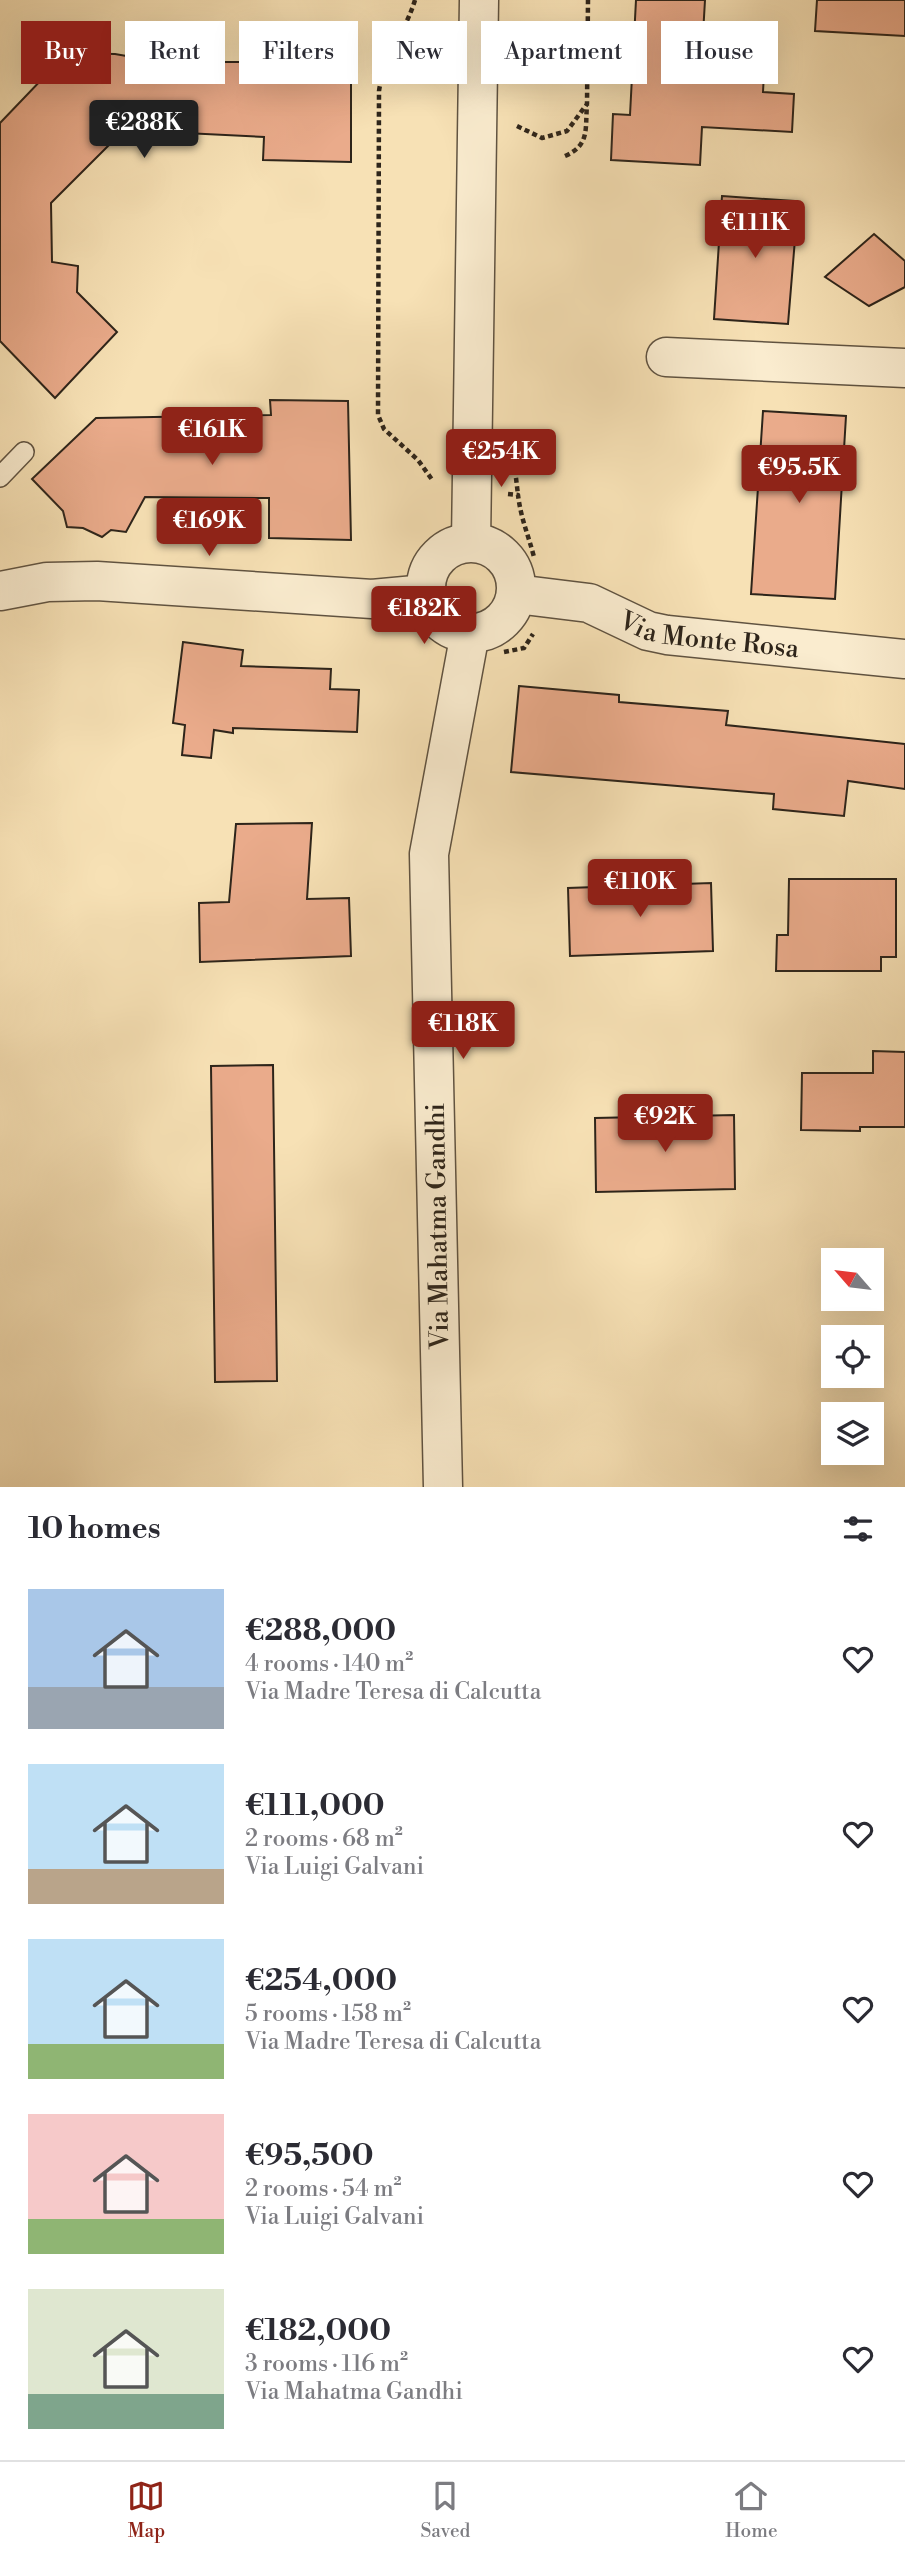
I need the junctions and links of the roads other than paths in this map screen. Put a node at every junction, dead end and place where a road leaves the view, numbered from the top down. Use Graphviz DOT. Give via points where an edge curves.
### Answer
graph roads {
  1 [pos="479,0"];
  2 [pos="666,357"];
  3 [pos="905,368"];
  4 [pos="24,452"];
  5 [pos="0,477"];
  6 [pos="471,542"];
  7 [pos="0,591"];
  8 [pos="426,594"];
  9 [pos="516,594"];
  10 [pos="486,643"];
  11 [pos="905,659"];
  12 [pos="443,1487"];
  1 -- 6 [label="street"];
  2 -- 3 [label="street"];
  4 -- 5 [label="lane"];
  6 -- 8 [label="street" via="456,545 437,558 426,579"];
  6 -- 9 [label="street" via="499,552 510,564"];
  7 -- 8 [label="street" via="47,582 97,581 372,599"];
  8 -- 10 [label="street" via="436,618"];
  9 -- 10 [label="street" via="505,618 484,632"];
  9 -- 11 [label="street, Via Monte Rosa" via="589,603 648,631 667,635"];
  10 -- 12 [label="street, Via Mahatma Gandhi" via="429,854"];
}
